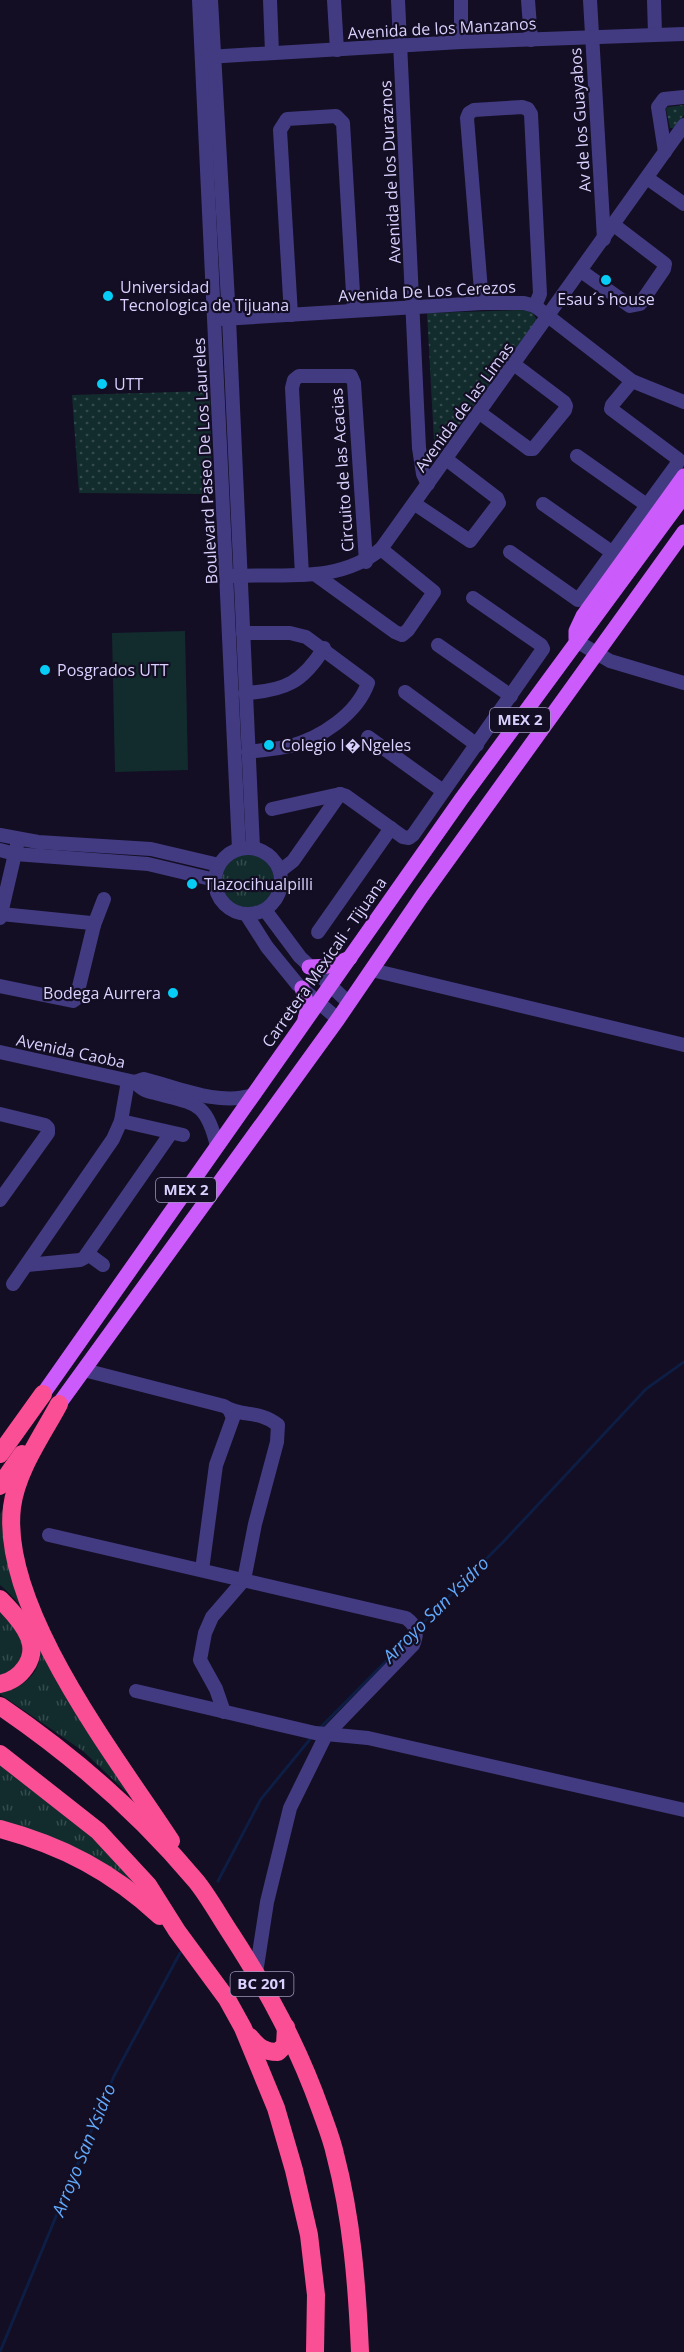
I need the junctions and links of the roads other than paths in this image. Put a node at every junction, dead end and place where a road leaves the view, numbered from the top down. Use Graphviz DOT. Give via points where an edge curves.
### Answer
graph roads {
  1 [pos="199,0"];
  2 [pos="211,0"];
  3 [pos="270,0"];
  4 [pos="334,0"];
  5 [pos="398,0"];
  6 [pos="461,0"];
  7 [pos="528,0"];
  8 [pos="590,0"];
  9 [pos="654,0"];
  10 [pos="655,34"];
  11 [pos="684,34"];
  12 [pos="592,37"];
  13 [pos="531,39"];
  14 [pos="461,42"];
  15 [pos="399,46"];
  16 [pos="337,50"];
  17 [pos="272,53"];
  18 [pos="208,57"];
  19 [pos="684,97"];
  20 [pos="683,130"];
  21 [pos="665,152"];
  22 [pos="647,178"];
  23 [pos="684,204"];
  24 [pos="614,225"];
  25 [pos="604,239"];
  26 [pos="581,271"];
  27 [pos="482,303"];
  28 [pos="535,306"];
  29 [pos="413,307"];
  30 [pos="354,310"];
  31 [pos="291,315"];
  32 [pos="549,317"];
  33 [pos="229,319"];
  34 [pos="213,320"];
  35 [pos="515,365"];
  36 [pos="632,381"];
  37 [pos="684,402"];
  38 [pos="480,413"];
  39 [pos="578,456"];
  40 [pos="446,459"];
  41 [pos="684,476"];
  42 [pos="428,484"];
  43 [pos="684,496"];
  44 [pos="415,504"];
  45 [pos="543,504"];
  46 [pos="648,506"];
  47 [pos="684,532"];
  48 [pos="381,549"];
  49 [pos="510,552"];
  50 [pos="614,553"];
  51 [pos="366,562"];
  52 [pos="309,575"];
  53 [pos="234,576"];
  54 [pos="474,597"];
  55 [pos="243,633"];
  56 [pos="578,642"];
  57 [pos="438,645"];
  58 [pos="324,648"];
  59 [pos="595,654"];
  60 [pos="684,683"];
  61 [pos="405,692"];
  62 [pos="246,693"];
  63 [pos="512,696"];
  64 [pos="368,737"];
  65 [pos="477,745"];
  66 [pos="248,752"];
  67 [pos="443,791"];
  68 [pos="340,794"];
  69 [pos="272,809"];
  70 [pos="391,828"];
  71 [pos="437,833"];
  72 [pos="0,835"];
  73 [pos="16,847"];
  74 [pos="246,849"];
  75 [pos="0,850"];
  76 [pos="219,865"];
  77 [pos="280,871"];
  78 [pos="215,880"];
  79 [pos="104,898"];
  80 [pos="265,910"];
  81 [pos="246,914"];
  82 [pos="1,916"];
  83 [pos="407,918"];
  84 [pos="94,926"];
  85 [pos="318,932"];
  86 [pos="352,956"];
  87 [pos="309,967"];
  88 [pos="372,970"];
  89 [pos="0,986"];
  90 [pos="330,987"];
  91 [pos="302,988"];
  92 [pos="319,1002"];
  93 [pos="349,1003"];
  94 [pos="338,1018"];
  95 [pos="304,1024"];
  96 [pos="684,1045"];
  97 [pos="0,1052"];
  98 [pos="132,1082"];
  99 [pos="254,1095"];
  100 [pos="0,1114"];
  101 [pos="121,1121"];
  102 [pos="217,1146"];
  103 [pos="6,1183"];
  104 [pos="0,1200"];
  105 [pos="88,1254"];
  106 [pos="27,1265"];
  107 [pos="103,1265"];
  108 [pos="13,1284"];
  109 [pos="84,1370"];
  110 [pos="51,1399"];
  111 [pos="230,1411"];
  112 [pos="0,1444"];
  113 [pos="0,1454"];
  114 [pos="0,1485"];
  115 [pos="49,1535"];
  116 [pos="202,1570"];
  117 [pos="244,1580"];
  118 [pos="0,1599"];
  119 [pos="0,1684"];
  120 [pos="136,1691"];
  121 [pos="0,1706"];
  122 [pos="224,1712"];
  123 [pos="326,1735"];
  124 [pos="0,1754"];
  125 [pos="684,1810"];
  126 [pos="0,1829"];
  127 [pos="198,1883"];
  128 [pos="177,1931"];
  129 [pos="256,1973"];
  130 [pos="286,2027"];
  131 [pos="243,2028"];
  132 [pos="315,2352"];
  133 [pos="360,2352"];
  1 -- 18 [label="street, Boulevard Paseo De Los Laureles"];
  2 -- 18 [label="street, Boulevard Paseo De Los Laureles"];
  3 -- 17 [label="street"];
  4 -- 16 [label="street"];
  5 -- 15 [label="street, Avenida de los Duraznos"];
  6 -- 14 [label="street"];
  7 -- 13 [label="street"];
  8 -- 12 [label="street, Av de los Guayabos"];
  9 -- 10 [label="street"];
  10 -- 11 [label="street, Avenida de los Manzanos"];
  10 -- 12 [label="street, Avenida de los Manzanos"];
  12 -- 13 [label="street, Avenida de los Manzanos"];
  12 -- 25 [label="street, Av de los Guayabos"];
  13 -- 14 [label="street, Avenida de los Manzanos"];
  14 -- 15 [label="street, Avenida de los Manzanos"];
  15 -- 16 [label="street, Avenida de los Manzanos"];
  15 -- 29 [label="street, Avenida de los Duraznos"];
  16 -- 17 [label="street, Avenida de los Manzanos"];
  17 -- 18 [label="street, Avenida de los Manzanos"];
  18 -- 33 [label="street, Boulevard Paseo De Los Laureles"];
  18 -- 34 [label="street, Boulevard Paseo De Los Laureles"];
  19 -- 21 [label="street" via="664,99 658,107"];
  20 -- 21 [label="street, Avenida de las Limas"];
  21 -- 22 [label="street, Avenida de las Limas"];
  22 -- 23 [label="street"];
  22 -- 24 [label="street, Avenida de las Limas"];
  24 -- 25 [label="street, Avenida de las Limas"];
  24 -- 26 [label="street" via="665,264 640,304 630,306"];
  25 -- 26 [label="street, Avenida de las Limas"];
  26 -- 32 [label="street, Avenida de las Limas"];
  27 -- 28 [label="street, Avenida De Los Cerezos"];
  27 -- 28 [label="street" via="469,112 522,107 531,114 540,294"];
  27 -- 29 [label="street, Avenida De Los Cerezos"];
  28 -- 32 [label="street, Avenida De Los Cerezos"];
  29 -- 30 [label="street, Avenida De Los Cerezos"];
  29 -- 42 [label="street, Avenida de los Duraznos" via="419,448"];
  30 -- 31 [label="street, Avenida De Los Cerezos"];
  30 -- 31 [label="street" via="343,123 336,116 287,119 280,129"];
  31 -- 33 [label="street, Avenida De Los Cerezos"];
  32 -- 35 [label="street, Avenida de las Limas"];
  32 -- 36 [label="street, Avenida De Los Cerezos"];
  33 -- 34 [label="street, Avenida De Los Cerezos"];
  33 -- 53 [label="street, Boulevard Paseo De Los Laureles"];
  34 -- 53 [label="street, Boulevard Paseo De Los Laureles"];
  35 -- 38 [label="street, Avenida de las Limas"];
  35 -- 38 [label="street" via="564,402 565,410 533,449"];
  36 -- 37 [label="street, Avenida De Los Cerezos"];
  36 -- 46 [label="street" via="611,409 678,459"];
  38 -- 40 [label="street, Avenida de las Limas"];
  39 -- 46 [label="street"];
  40 -- 42 [label="street, Avenida de las Limas"];
  40 -- 44 [label="street" via="499,503 470,540"];
  41 -- 56 [label="main road" via="583,615 576,631"];
  42 -- 44 [label="street, Avenida de las Limas"];
  43 -- 56 [label="main road, Carretera Mexicali - Tijuana / MEX 2"];
  44 -- 48 [label="street, Avenida de las Limas"];
  45 -- 50 [label="street"];
  46 -- 50 [label="street"];
  47 -- 59 [label="main road, Carretera Mexicali - Tijuana / MEX 2"];
  48 -- 51 [label="street, Avenida de las Limas"];
  48 -- 52 [label="street" via="434,592 402,634"];
  49 -- 50 [label="street" via="578,600"];
  51 -- 52 [label="street, Avenida de las Limas" via="337,572"];
  51 -- 52 [label="street, Circuito de las Acacias" via="354,383 351,376 299,376 292,388"];
  52 -- 53 [label="street, Avenida de las Limas"];
  53 -- 55 [label="street, Boulevard Paseo De Los Laureles"];
  53 -- 74 [label="street, Boulevard Paseo De Los Laureles"];
  54 -- 63 [label="street" via="543,650"];
  55 -- 58 [label="street" via="299,634"];
  55 -- 62 [label="street, Boulevard Paseo De Los Laureles"];
  56 -- 59 [label="street"];
  56 -- 71 [label="main road, Carretera Mexicali - Tijuana / MEX 2"];
  57 -- 63 [label="street"];
  58 -- 62 [label="street" via="302,677 285,688"];
  58 -- 66 [label="street" via="364,678 368,683 366,690 351,710 324,732 291,746"];
  59 -- 60 [label="street"];
  59 -- 83 [label="main road, Carretera Mexicali - Tijuana / MEX 2"];
  61 -- 65 [label="street"];
  62 -- 66 [label="street, Boulevard Paseo De Los Laureles"];
  63 -- 65 [label="street"];
  64 -- 67 [label="street"];
  65 -- 67 [label="street"];
  66 -- 74 [label="street, Boulevard Paseo De Los Laureles"];
  67 -- 70 [label="street" via="409,838"];
  68 -- 69 [label="street"];
  68 -- 70 [label="street"];
  68 -- 77 [label="street" via="293,861"];
  70 -- 85 [label="street"];
  71 -- 83 [label="main road" via="437,849 402,903"];
  71 -- 86 [label="main road, Carretera Mexicali - Tijuana / MEX 2"];
  72 -- 73 [label="street"];
  73 -- 75 [label="street"];
  73 -- 76 [label="street" via="151,849"];
  73 -- 78 [label="street" via="148,864"];
  73 -- 82 [label="street"];
  74 -- 76 [label="street" via="227,855"];
  74 -- 77 [label="street" via="270,856"];
  76 -- 78 [label="street"];
  77 -- 80 [label="street" via="277,897"];
  78 -- 81 [label="street" via="220,900"];
  79 -- 84 [label="street"];
  80 -- 81 [label="street"];
  80 -- 87 [label="street"];
  81 -- 91 [label="street" via="267,947"];
  82 -- 84 [label="street"];
  83 -- 88 [label="main road, Carretera Mexicali - Tijuana / MEX 2"];
  84 -- 89 [label="street" via="73,1002"];
  86 -- 87 [label="main road" via="331,966"];
  86 -- 90 [label="main road, Carretera Mexicali - Tijuana / MEX 2"];
  87 -- 90 [label="street"];
  88 -- 93 [label="main road, Carretera Mexicali - Tijuana / MEX 2"];
  88 -- 96 [label="street"];
  90 -- 92 [label="main road, Carretera Mexicali - Tijuana / MEX 2"];
  90 -- 93 [label="street"];
  91 -- 92 [label="street"];
  91 -- 95 [label="main road" via="308,1007"];
  92 -- 94 [label="street"];
  92 -- 95 [label="main road, Carretera Mexicali - Tijuana / MEX 2"];
  93 -- 94 [label="main road, Carretera Mexicali - Tijuana / MEX 2"];
  94 -- 109 [label="main road, Carretera Mexicali - Tijuana / MEX 2"];
  95 -- 99 [label="main road, Carretera Mexicali - Tijuana / MEX 2"];
  97 -- 98 [label="street, Avenida Caoba"];
  98 -- 99 [label="street" via="144,1079 230,1100"];
  98 -- 101 [label="street"];
  98 -- 102 [label="street" via="142,1090 196,1103 213,1128"];
  99 -- 102 [label="main road, Carretera Mexicali - Tijuana / MEX 2"];
  100 -- 103 [label="street" via="48,1128 48,1133"];
  101 -- 105 [label="street" via="177,1134"];
  101 -- 106 [label="street" via="113,1139"];
  102 -- 110 [label="main road, Carretera Mexicali - Tijuana / MEX 2"];
  103 -- 104 [label="street"];
  105 -- 106 [label="street" via="80,1260"];
  105 -- 107 [label="street"];
  106 -- 108 [label="street"];
  109 -- 110 [label="main road, Carretera Mexicali - Tijuana / MEX 2"];
  109 -- 111 [label="street" via="224,1406"];
  110 -- 112 [label="highway"];
  110 -- 113 [label="highway, Carretera Mexicali - Tijuana / MEX 2"];
  110 -- 114 [label="highway, Carretera Mexicali - Tijuana / MEX 2"];
  110 -- 127 [label="highway" via="14,1498 11,1539 18,1575 36,1622 83,1710"];
  111 -- 116 [label="street" via="233,1418 216,1465"];
  111 -- 117 [label="street" via="270,1418 278,1425"];
  115 -- 116 [label="street"];
  116 -- 117 [label="street"];
  117 -- 122 [label="street" via="212,1617 200,1660"];
  117 -- 123 [label="street" via="406,1618 413,1624 417,1635 413,1645"];
  118 -- 119 [label="highway" via="23,1627 31,1644 22,1673"];
  120 -- 122 [label="street"];
  121 -- 127 [label="highway, BC 201" via="46,1737 114,1795"];
  122 -- 123 [label="street"];
  123 -- 125 [label="street" via="368,1738"];
  123 -- 129 [label="street" via="290,1808 267,1902"];
  124 -- 128 [label="highway, BC 201" via="98,1831 148,1885"];
  126 -- 128 [label="highway" via="98,1867 138,1895"];
  127 -- 129 [label="highway, BC 201"];
  128 -- 131 [label="highway, BC 201" via="227,1999"];
  129 -- 130 [label="highway, BC 201"];
  130 -- 131 [label="highway" via="285,2044 278,2052 267,2052 257,2046"];
  130 -- 133 [label="highway, BC 201" via="335,2151 356,2273"];
  131 -- 132 [label="highway, BC 201" via="276,2108 309,2235 316,2295"];
}
